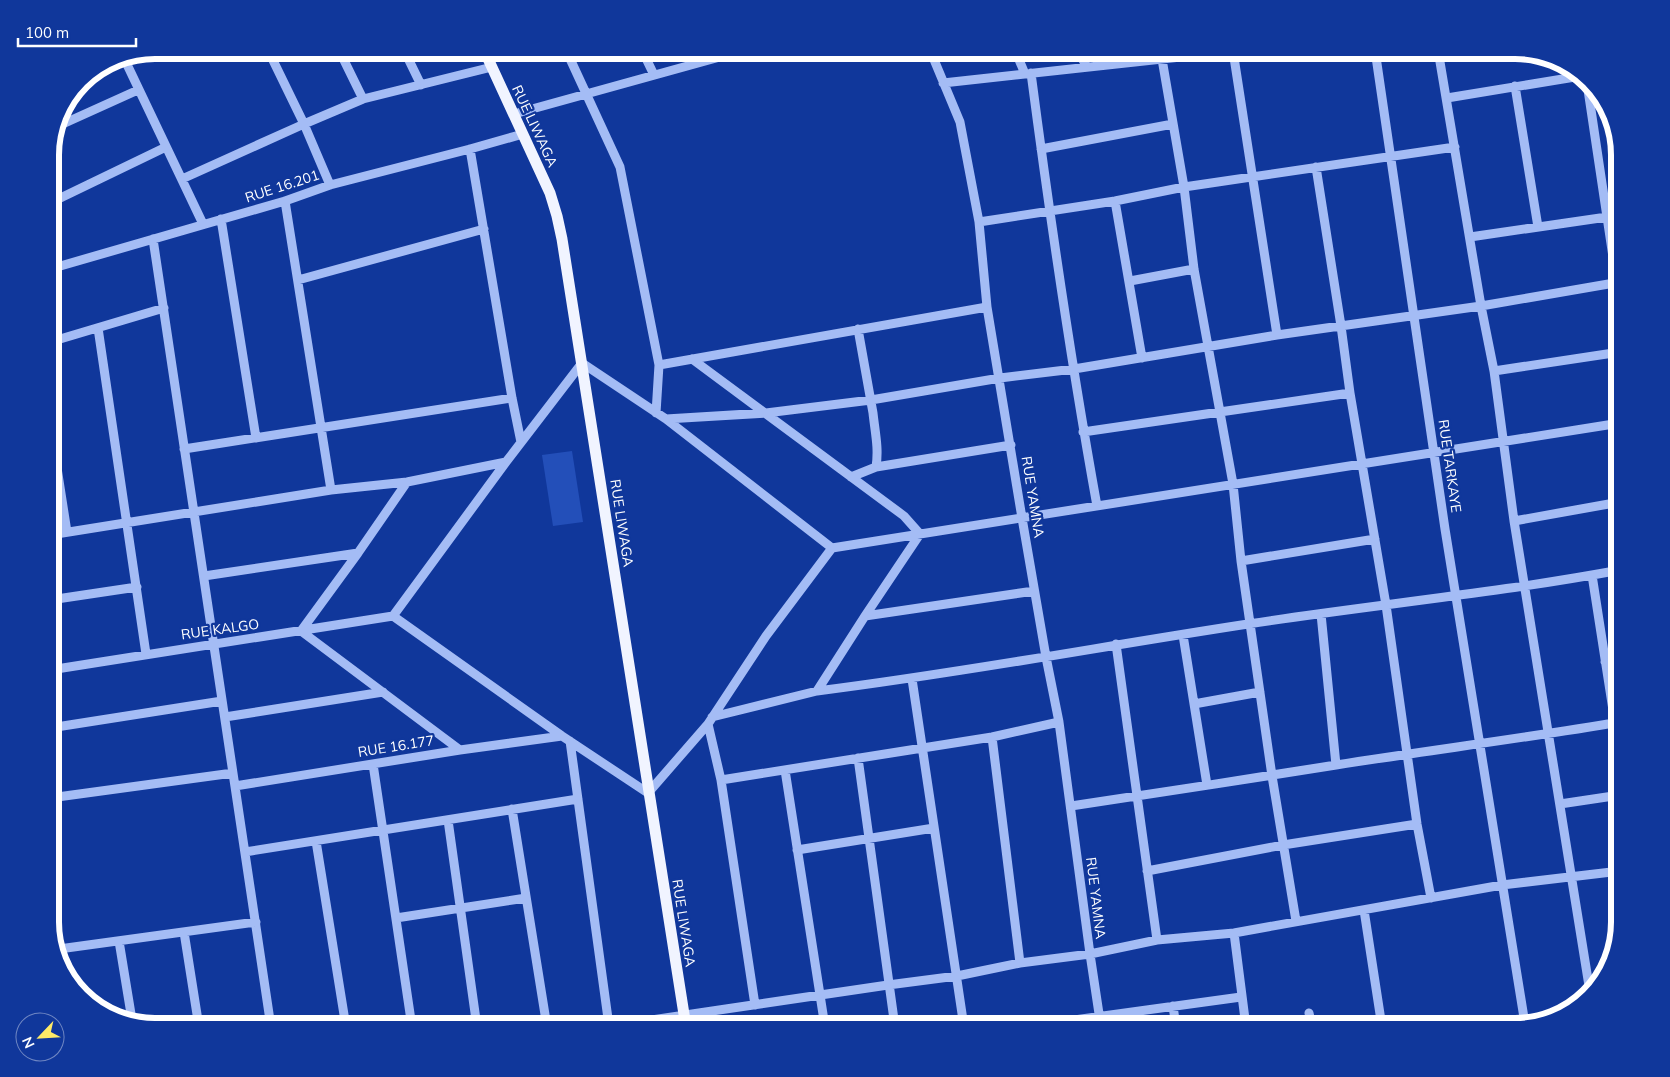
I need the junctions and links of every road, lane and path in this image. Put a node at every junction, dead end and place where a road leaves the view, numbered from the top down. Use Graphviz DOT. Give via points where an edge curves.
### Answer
graph roads {
  1 [pos="272,59"];
  2 [pos="343,59"];
  3 [pos="408,59"];
  4 [pos="488,59"];
  5 [pos="570,59"];
  6 [pos="646,59"];
  7 [pos="701,59"];
  8 [pos="934,59"];
  9 [pos="1019,59"];
  10 [pos="1082,59"];
  11 [pos="1162,59"];
  12 [pos="1234,59"];
  13 [pos="1376,59"];
  14 [pos="1440,59"];
  15 [pos="126,63"];
  16 [pos="1086,66"];
  17 [pos="492,67"];
  18 [pos="1028,74"];
  19 [pos="654,75"];
  20 [pos="1572,77"];
  21 [pos="943,83"];
  22 [pos="420,85"];
  23 [pos="1515,86"];
  24 [pos="138,90"];
  25 [pos="1589,93"];
  26 [pos="587,94"];
  27 [pos="1447,98"];
  28 [pos="363,99"];
  29 [pos="514,114"];
  30 [pos="64,123"];
  31 [pos="304,124"];
  32 [pos="1173,124"];
  33 [pos="523,134"];
  34 [pos="166,147"];
  35 [pos="1455,147"];
  36 [pos="1041,149"];
  37 [pos="470,150"];
  38 [pos="1390,156"];
  39 [pos="1316,167"];
  40 [pos="1253,177"];
  41 [pos="182,180"];
  42 [pos="330,185"];
  43 [pos="1184,187"];
  44 [pos="59,199"];
  45 [pos="285,201"];
  46 [pos="1115,201"];
  47 [pos="1048,210"];
  48 [pos="1606,217"];
  49 [pos="221,219"];
  50 [pos="979,222"];
  51 [pos="203,224"];
  52 [pos="1538,227"];
  53 [pos="484,229"];
  54 [pos="1470,238"];
  55 [pos="153,239"];
  56 [pos="1611,244"];
  57 [pos="59,266"];
  58 [pos="1194,269"];
  59 [pos="298,280"];
  60 [pos="1130,281"];
  61 [pos="1611,283"];
  62 [pos="1481,306"];
  63 [pos="988,307"];
  64 [pos="164,308"];
  65 [pos="1414,315"];
  66 [pos="1341,326"];
  67 [pos="98,328"];
  68 [pos="858,329"];
  69 [pos="1277,335"];
  70 [pos="59,339"];
  71 [pos="1208,348"];
  72 [pos="1611,353"];
  73 [pos="1142,358"];
  74 [pos="692,359"];
  75 [pos="582,363"];
  76 [pos="659,366"];
  77 [pos="1074,369"];
  78 [pos="1494,371"];
  79 [pos="1000,378"];
  80 [pos="1350,393"];
  81 [pos="512,398"];
  82 [pos="871,400"];
  83 [pos="1221,412"];
  84 [pos="656,413"];
  85 [pos="766,413"];
  86 [pos="666,420"];
  87 [pos="1611,424"];
  88 [pos="321,428"];
  89 [pos="1084,432"];
  90 [pos="256,438"];
  91 [pos="1503,441"];
  92 [pos="521,442"];
  93 [pos="1011,445"];
  94 [pos="184,449"];
  95 [pos="1434,453"];
  96 [pos="506,462"];
  97 [pos="1363,464"];
  98 [pos="876,467"];
  99 [pos="851,477"];
  100 [pos="59,480"];
  101 [pos="407,482"];
  102 [pos="1233,484"];
  103 [pos="331,490"];
  104 [pos="1611,504"];
  105 [pos="1097,506"];
  106 [pos="194,512"];
  107 [pos="1022,518"];
  108 [pos="1514,521"];
  109 [pos="127,522"];
  110 [pos="67,532"];
  111 [pos="59,533"];
  112 [pos="920,534"];
  113 [pos="1375,538"];
  114 [pos="832,548"];
  115 [pos="358,553"];
  116 [pos="1241,561"];
  117 [pos="1611,572"];
  118 [pos="204,576"];
  119 [pos="1592,576"];
  120 [pos="1525,586"];
  121 [pos="137,587"];
  122 [pos="1034,591"];
  123 [pos="1456,595"];
  124 [pos="59,599"];
  125 [pos="1386,605"];
  126 [pos="1321,614"];
  127 [pos="393,616"];
  128 [pos="865,616"];
  129 [pos="1250,624"];
  130 [pos="301,631"];
  131 [pos="1183,634"];
  132 [pos="214,644"];
  133 [pos="1116,644"];
  134 [pos="146,654"];
  135 [pos="1046,657"];
  136 [pos="1611,661"];
  137 [pos="1605,662"];
  138 [pos="59,668"];
  139 [pos="912,679"];
  140 [pos="817,691"];
  141 [pos="383,692"];
  142 [pos="1260,692"];
  143 [pos="1611,692"];
  144 [pos="222,701"];
  145 [pos="1194,704"];
  146 [pos="225,717"];
  147 [pos="710,721"];
  148 [pos="1059,722"];
  149 [pos="1611,723"];
  150 [pos="59,727"];
  151 [pos="1548,735"];
  152 [pos="562,736"];
  153 [pos="992,737"];
  154 [pos="570,741"];
  155 [pos="1479,744"];
  156 [pos="922,749"];
  157 [pos="460,750"];
  158 [pos="1408,755"];
  159 [pos="858,758"];
  160 [pos="373,764"];
  161 [pos="1336,765"];
  162 [pos="785,770"];
  163 [pos="233,773"];
  164 [pos="1272,776"];
  165 [pos="721,780"];
  166 [pos="235,786"];
  167 [pos="1207,786"];
  168 [pos="648,793"];
  169 [pos="1137,796"];
  170 [pos="1611,796"];
  171 [pos="59,797"];
  172 [pos="578,799"];
  173 [pos="1560,804"];
  174 [pos="1071,806"];
  175 [pos="512,809"];
  176 [pos="448,820"];
  177 [pos="1417,824"];
  178 [pos="934,828"];
  179 [pos="382,830"];
  180 [pos="869,839"];
  181 [pos="316,841"];
  182 [pos="1283,845"];
  183 [pos="798,850"];
  184 [pos="245,852"];
  185 [pos="1147,871"];
  186 [pos="1611,872"];
  187 [pos="1572,876"];
  188 [pos="1502,885"];
  189 [pos="526,898"];
  190 [pos="1431,898"];
  191 [pos="461,909"];
  192 [pos="1364,910"];
  193 [pos="396,918"];
  194 [pos="1296,921"];
  195 [pos="256,922"];
  196 [pos="184,932"];
  197 [pos="1234,933"];
  198 [pos="1157,940"];
  199 [pos="119,941"];
  200 [pos="63,949"];
  201 [pos="1090,954"];
  202 [pos="1020,963"];
  203 [pos="957,976"];
  204 [pos="1589,984"];
  205 [pos="888,985"];
  206 [pos="820,995"];
  207 [pos="1241,997"];
  208 [pos="756,1005"];
  209 [pos="1173,1006"];
  210 [pos="1309,1013"];
  211 [pos="131,1015"];
  212 [pos="684,1015"];
  213 [pos="1524,1017"];
  214 [pos="197,1018"];
  215 [pos="270,1018"];
  216 [pos="345,1018"];
  217 [pos="411,1018"];
  218 [pos="477,1018"];
  219 [pos="546,1018"];
  220 [pos="606,1018"];
  221 [pos="665,1018"];
  222 [pos="684,1018"];
  223 [pos="824,1018"];
  224 [pos="894,1018"];
  225 [pos="963,1018"];
  226 [pos="1100,1018"];
  227 [pos="1119,1018"];
  228 [pos="1175,1018"];
  229 [pos="1244,1018"];
  230 [pos="1310,1018"];
  231 [pos="1381,1018"];
  1 -- 31 [label="street"];
  2 -- 28 [label="street"];
  3 -- 22 [label="street"];
  4 -- 17 [label="main road, RUE LIWAGA"];
  5 -- 26 [label="street"];
  6 -- 19 [label="street"];
  7 -- 19 [label="street"];
  8 -- 21 [label="street, RUE YAMNA"];
  9 -- 18 [label="street"];
  10 -- 16 [label="street"];
  11 -- 16 [label="street"];
  11 -- 32 [label="street"];
  12 -- 40 [label="street"];
  13 -- 38 [label="street, RUE TARKAYE"];
  14 -- 27 [label="street"];
  15 -- 24 [label="street"];
  16 -- 18 [label="street"];
  17 -- 22 [label="street"];
  17 -- 29 [label="main road, RUE LIWAGA"];
  18 -- 21 [label="street"];
  18 -- 36 [label="street"];
  19 -- 26 [label="street"];
  20 -- 23 [label="street"];
  21 -- 50 [label="street, RUE YAMNA" via="960,122"];
  22 -- 28 [label="street"];
  23 -- 27 [label="street"];
  23 -- 52 [label="street"];
  24 -- 30 [label="street"];
  24 -- 34 [label="street"];
  25 -- 48 [label="street"];
  26 -- 29 [label="street"];
  26 -- 76 [label="street" via="620,167"];
  27 -- 35 [label="street"];
  28 -- 31 [label="street"];
  29 -- 33 [label="main road, RUE LIWAGA"];
  31 -- 41 [label="street"];
  31 -- 42 [label="street"];
  32 -- 36 [label="street"];
  32 -- 43 [label="street"];
  33 -- 37 [label="street, RUE 16.201"];
  33 -- 75 [label="main road, RUE LIWAGA" via="557,216"];
  34 -- 41 [label="street"];
  34 -- 44 [label="street"];
  35 -- 38 [label="street"];
  35 -- 54 [label="street"];
  36 -- 47 [label="street"];
  37 -- 42 [label="street, RUE 16.201"];
  37 -- 53 [label="street"];
  38 -- 39 [label="street"];
  38 -- 65 [label="street, RUE TARKAYE"];
  39 -- 40 [label="street"];
  39 -- 66 [label="street"];
  40 -- 43 [label="street"];
  40 -- 69 [label="street"];
  41 -- 51 [label="street"];
  42 -- 45 [label="street, RUE 16.201"];
  43 -- 46 [label="street"];
  43 -- 58 [label="street"];
  45 -- 49 [label="street, RUE 16.201"];
  45 -- 59 [label="street"];
  46 -- 47 [label="street"];
  46 -- 60 [label="street"];
  47 -- 50 [label="street"];
  47 -- 77 [label="street"];
  48 -- 52 [label="street"];
  48 -- 56 [label="street"];
  49 -- 51 [label="street, RUE 16.201"];
  49 -- 90 [label="street"];
  50 -- 63 [label="street, RUE YAMNA"];
  51 -- 55 [label="street, RUE 16.201"];
  52 -- 54 [label="street"];
  53 -- 59 [label="street"];
  53 -- 81 [label="street"];
  54 -- 62 [label="street"];
  55 -- 57 [label="street, RUE 16.201"];
  55 -- 64 [label="street"];
  58 -- 60 [label="street"];
  58 -- 71 [label="street"];
  59 -- 88 [label="street"];
  60 -- 73 [label="street"];
  61 -- 62 [label="street"];
  62 -- 65 [label="street"];
  62 -- 78 [label="street"];
  63 -- 68 [label="street"];
  63 -- 79 [label="street, RUE YAMNA"];
  64 -- 67 [label="street"];
  64 -- 94 [label="street"];
  65 -- 66 [label="street"];
  65 -- 95 [label="street, RUE TARKAYE"];
  66 -- 69 [label="street"];
  66 -- 80 [label="street"];
  67 -- 70 [label="street"];
  67 -- 109 [label="street"];
  68 -- 74 [label="street"];
  68 -- 82 [label="street"];
  69 -- 71 [label="street"];
  71 -- 73 [label="street"];
  71 -- 83 [label="street"];
  72 -- 78 [label="street"];
  73 -- 77 [label="street"];
  74 -- 76 [label="street"];
  74 -- 85 [label="street"];
  75 -- 84 [label="street"];
  75 -- 92 [label="street"];
  75 -- 168 [label="main road, RUE LIWAGA"];
  76 -- 84 [label="street"];
  77 -- 79 [label="street"];
  77 -- 89 [label="street"];
  78 -- 91 [label="street"];
  79 -- 82 [label="street"];
  79 -- 93 [label="street, RUE YAMNA"];
  80 -- 83 [label="street"];
  80 -- 97 [label="street"];
  81 -- 88 [label="street"];
  81 -- 92 [label="street"];
  82 -- 85 [label="street"];
  82 -- 98 [label="street" via="878,448"];
  83 -- 89 [label="street"];
  83 -- 102 [label="street"];
  84 -- 86 [label="street"];
  85 -- 86 [label="street"];
  85 -- 99 [label="street"];
  86 -- 114 [label="street"];
  87 -- 91 [label="street"];
  88 -- 90 [label="street"];
  88 -- 103 [label="street"];
  89 -- 105 [label="street"];
  90 -- 94 [label="street"];
  91 -- 95 [label="street"];
  91 -- 108 [label="street"];
  92 -- 96 [label="street"];
  93 -- 98 [label="street"];
  93 -- 107 [label="street, RUE YAMNA"];
  94 -- 106 [label="street"];
  95 -- 97 [label="street"];
  95 -- 123 [label="street, RUE TARKAYE"];
  96 -- 101 [label="street"];
  96 -- 127 [label="street"];
  97 -- 102 [label="street"];
  97 -- 113 [label="street"];
  98 -- 99 [label="street"];
  99 -- 112 [label="street" via="904,516"];
  100 -- 110 [label="street"];
  101 -- 103 [label="street"];
  101 -- 115 [label="street"];
  102 -- 105 [label="street"];
  102 -- 116 [label="street"];
  103 -- 106 [label="street"];
  104 -- 108 [label="street"];
  105 -- 107 [label="street"];
  106 -- 109 [label="street"];
  106 -- 118 [label="street"];
  107 -- 112 [label="street"];
  107 -- 122 [label="street, RUE YAMNA"];
  108 -- 120 [label="street"];
  109 -- 110 [label="street"];
  109 -- 121 [label="street"];
  110 -- 111 [label="street"];
  112 -- 114 [label="street"];
  112 -- 128 [label="street"];
  113 -- 116 [label="street"];
  113 -- 125 [label="street"];
  114 -- 147 [label="street" via="766,636"];
  115 -- 118 [label="street"];
  115 -- 130 [label="street"];
  116 -- 129 [label="street"];
  117 -- 119 [label="street"];
  118 -- 132 [label="street"];
  119 -- 120 [label="street"];
  119 -- 137 [label="street"];
  120 -- 123 [label="street"];
  120 -- 151 [label="street"];
  121 -- 124 [label="street"];
  121 -- 134 [label="street"];
  122 -- 128 [label="street"];
  122 -- 135 [label="street, RUE YAMNA"];
  123 -- 125 [label="street"];
  123 -- 155 [label="street, RUE TARKAYE"];
  125 -- 126 [label="street"];
  125 -- 158 [label="street"];
  126 -- 129 [label="street"];
  126 -- 161 [label="street"];
  127 -- 130 [label="street, RUE KALGO"];
  127 -- 152 [label="street"];
  128 -- 140 [label="street"];
  129 -- 131 [label="street"];
  129 -- 142 [label="street"];
  130 -- 132 [label="street, RUE KALGO"];
  130 -- 141 [label="street"];
  131 -- 133 [label="street"];
  131 -- 145 [label="street"];
  132 -- 134 [label="street, RUE KALGO"];
  132 -- 144 [label="street"];
  133 -- 135 [label="street"];
  133 -- 169 [label="street"];
  134 -- 138 [label="street, RUE KALGO"];
  135 -- 139 [label="street"];
  135 -- 148 [label="street, RUE YAMNA"];
  136 -- 137 [label="street"];
  137 -- 143 [label="street"];
  139 -- 140 [label="street"];
  139 -- 156 [label="street"];
  140 -- 147 [label="street"];
  141 -- 146 [label="street"];
  141 -- 157 [label="street"];
  142 -- 145 [label="street"];
  142 -- 164 [label="street"];
  144 -- 146 [label="street"];
  144 -- 150 [label="street"];
  145 -- 167 [label="street"];
  146 -- 163 [label="street"];
  147 -- 165 [label="street"];
  147 -- 168 [label="street"];
  148 -- 153 [label="street"];
  148 -- 174 [label="street, RUE YAMNA"];
  149 -- 151 [label="street"];
  151 -- 155 [label="street"];
  151 -- 173 [label="street"];
  152 -- 154 [label="street"];
  152 -- 157 [label="street, RUE 16.177"];
  153 -- 156 [label="street"];
  153 -- 202 [label="street"];
  154 -- 168 [label="street"];
  154 -- 172 [label="street"];
  155 -- 158 [label="street"];
  155 -- 188 [label="street, RUE TARKAYE"];
  156 -- 159 [label="street"];
  156 -- 178 [label="street"];
  157 -- 160 [label="street, RUE 16.177"];
  158 -- 161 [label="street"];
  158 -- 177 [label="street"];
  159 -- 162 [label="street"];
  159 -- 180 [label="street"];
  160 -- 166 [label="street, RUE 16.177"];
  160 -- 179 [label="street"];
  161 -- 164 [label="street"];
  162 -- 165 [label="street"];
  162 -- 183 [label="street"];
  163 -- 166 [label="street"];
  163 -- 171 [label="street"];
  164 -- 167 [label="street"];
  164 -- 182 [label="street"];
  165 -- 208 [label="street"];
  166 -- 184 [label="street"];
  167 -- 169 [label="street"];
  168 -- 212 [label="main road, RUE LIWAGA"];
  169 -- 174 [label="street"];
  169 -- 185 [label="street"];
  170 -- 173 [label="street"];
  172 -- 175 [label="street"];
  172 -- 220 [label="street"];
  173 -- 187 [label="street"];
  174 -- 201 [label="street, RUE YAMNA"];
  175 -- 176 [label="street"];
  175 -- 189 [label="street"];
  176 -- 179 [label="street"];
  176 -- 191 [label="street"];
  177 -- 182 [label="street"];
  177 -- 190 [label="street"];
  178 -- 180 [label="street"];
  178 -- 203 [label="street"];
  179 -- 181 [label="street"];
  179 -- 193 [label="street"];
  180 -- 183 [label="street"];
  180 -- 205 [label="street"];
  181 -- 184 [label="street"];
  181 -- 216 [label="street"];
  182 -- 185 [label="street"];
  182 -- 194 [label="street"];
  183 -- 206 [label="street"];
  184 -- 195 [label="street"];
  185 -- 198 [label="street"];
  186 -- 187 [label="street"];
  187 -- 188 [label="street"];
  187 -- 204 [label="street"];
  188 -- 190 [label="street"];
  188 -- 213 [label="street, RUE TARKAYE"];
  189 -- 191 [label="street"];
  189 -- 219 [label="street"];
  190 -- 192 [label="street"];
  191 -- 193 [label="street"];
  191 -- 218 [label="street"];
  192 -- 194 [label="street"];
  192 -- 231 [label="street"];
  193 -- 217 [label="street"];
  194 -- 197 [label="street"];
  195 -- 196 [label="street"];
  195 -- 215 [label="street"];
  196 -- 199 [label="street"];
  196 -- 214 [label="street"];
  197 -- 198 [label="street"];
  197 -- 207 [label="street"];
  198 -- 201 [label="street"];
  199 -- 200 [label="street"];
  199 -- 211 [label="street"];
  201 -- 202 [label="street"];
  201 -- 226 [label="street, RUE YAMNA"];
  202 -- 203 [label="street"];
  203 -- 205 [label="street"];
  203 -- 225 [label="street"];
  205 -- 206 [label="street"];
  205 -- 224 [label="street"];
  206 -- 208 [label="street"];
  206 -- 223 [label="street"];
  207 -- 209 [label="street"];
  207 -- 229 [label="street"];
  208 -- 212 [label="street"];
  209 -- 227 [label="street"];
  209 -- 228 [label="street"];
  210 -- 230 [label="street"];
  212 -- 221 [label="street"];
  212 -- 222 [label="main road, RUE LIWAGA"];
}
